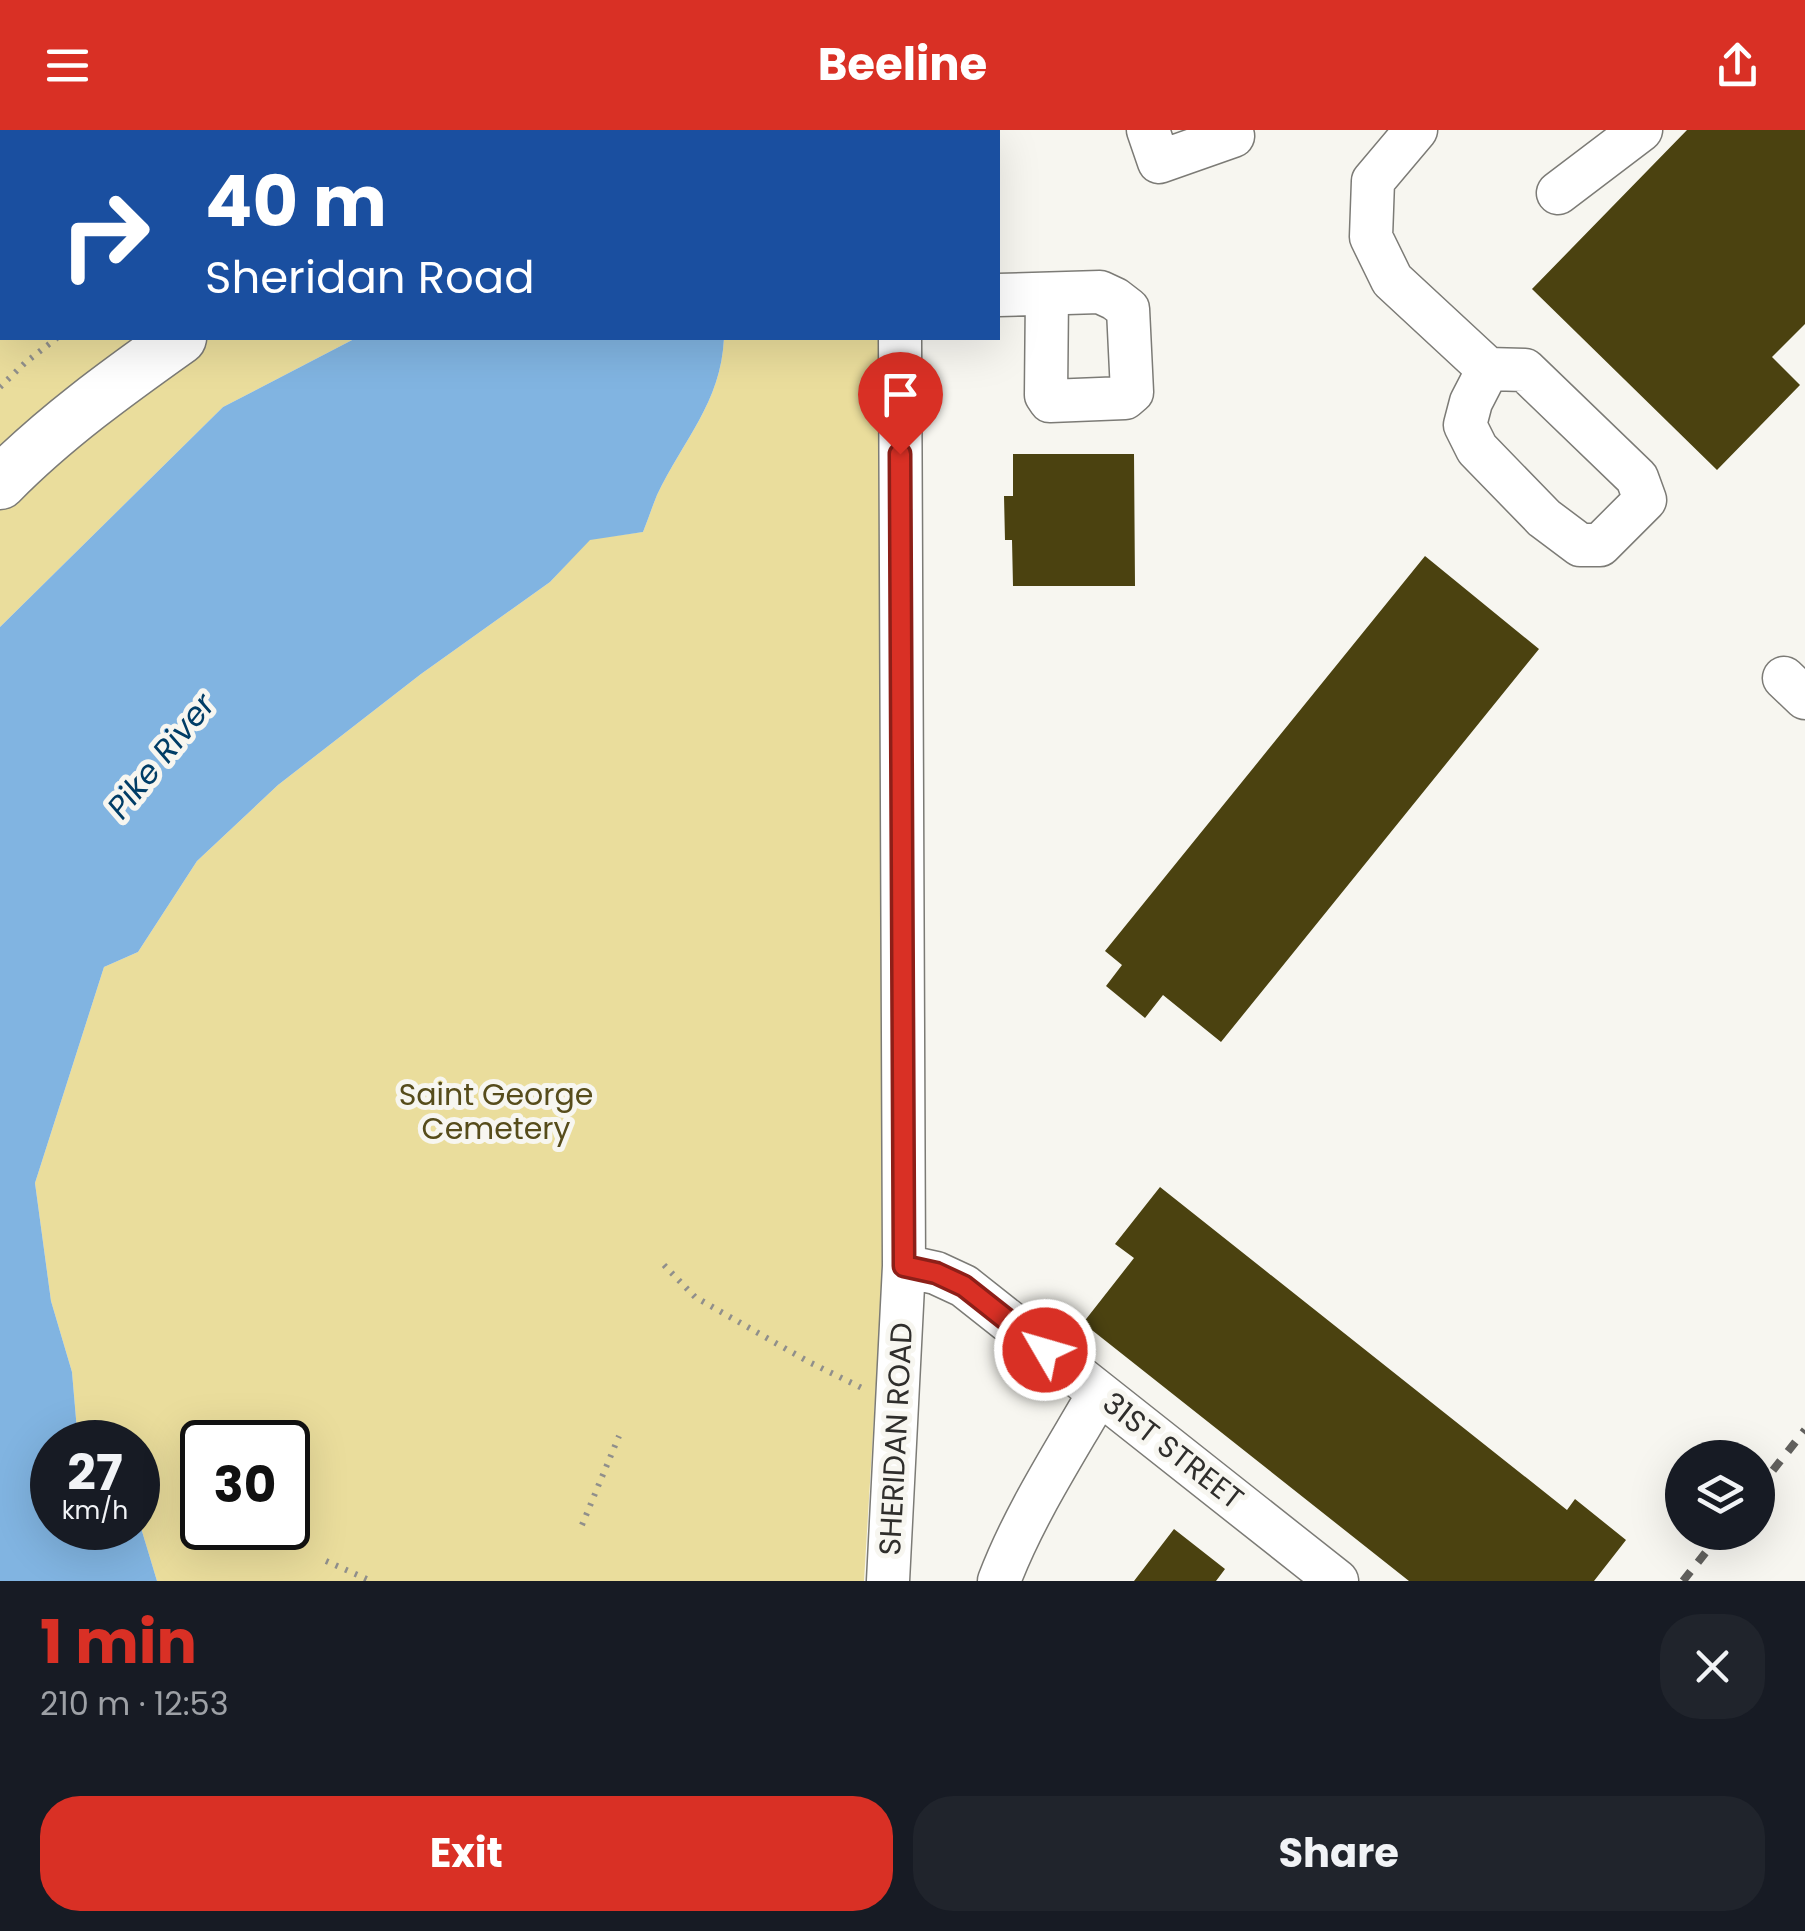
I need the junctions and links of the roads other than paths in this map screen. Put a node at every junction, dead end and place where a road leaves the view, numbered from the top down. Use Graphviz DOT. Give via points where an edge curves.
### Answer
graph roads {
  1 [pos="1148,130"];
  2 [pos="1416,130"];
  3 [pos="1641,130"];
  4 [pos="1233,136"];
  5 [pos="1558,193"];
  6 [pos="1047,294"];
  7 [pos="1000,295"];
  8 [pos="177,340"];
  9 [pos="900,340"];
  10 [pos="1488,368"];
  11 [pos="0,483"];
  12 [pos="904,1266"];
  13 [pos="1100,1394"];
  14 [pos="888,1581"];
  15 [pos="999,1581"];
  16 [pos="1337,1581"];
  1 -- 4 [label="street" via="1159,162"];
  2 -- 10 [label="street" via="1372,181 1371,237 1392,280"];
  3 -- 5 [label="street"];
  6 -- 7 [label="street"];
  8 -- 11 [label="main road"];
  9 -- 12 [label="street, SHERIDAN ROAD"];
  12 -- 13 [label="street, 31ST STREET" via="964,1286"];
  12 -- 14 [label="street, SHERIDAN ROAD"];
  13 -- 15 [label="street"];
  13 -- 16 [label="street, 31ST STREET"];
}
